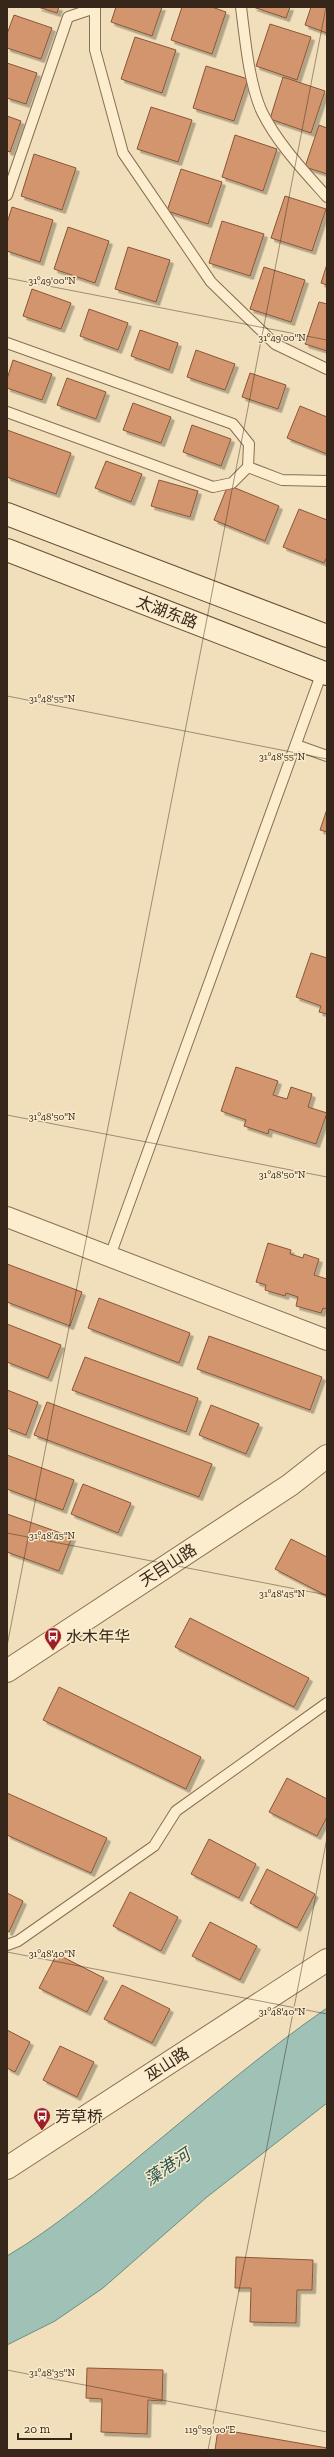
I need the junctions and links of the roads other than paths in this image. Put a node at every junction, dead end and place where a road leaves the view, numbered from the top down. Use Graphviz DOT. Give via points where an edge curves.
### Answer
graph roads {
  1 [pos="241,7"];
  2 [pos="95,8"];
  3 [pos="7,195"];
  4 [pos="327,197"];
  5 [pos="7,343"];
  6 [pos="327,369"];
  7 [pos="7,412"];
  8 [pos="248,467"];
  9 [pos="327,481"];
  10 [pos="7,514"];
  11 [pos="7,550"];
  12 [pos="327,636"];
  13 [pos="325,673"];
  14 [pos="296,745"];
  15 [pos="327,756"];
  16 [pos="7,1217"];
  17 [pos="110,1256"];
  18 [pos="327,1340"];
  19 [pos="327,1456"];
  20 [pos="7,1671"];
  21 [pos="327,1703"];
  22 [pos="7,1945"];
  23 [pos="327,1960"];
  24 [pos="7,2168"];
  1 -- 4 [label="lane" via="247,59 262,111 284,148"];
  2 -- 3 [label="lane" via="68,17"];
  2 -- 6 [label="lane" via="95,50 124,152 211,282 274,344"];
  5 -- 8 [label="lane" via="233,424 249,444"];
  7 -- 8 [label="lane" via="213,487 232,483"];
  8 -- 9 [label="lane" via="282,480"];
  10 -- 12 [label="street"];
  11 -- 13 [label="street, 太湖东路"];
  13 -- 14 [label="lane"];
  14 -- 15 [label="lane"];
  14 -- 17 [label="lane"];
  16 -- 17 [label="street"];
  17 -- 18 [label="street"];
  19 -- 20 [label="street, 天目山路" via="290,1485"];
  21 -- 22 [label="lane" via="176,1811 154,1846 18,1941"];
  23 -- 24 [label="street, 巫山路"];
}
